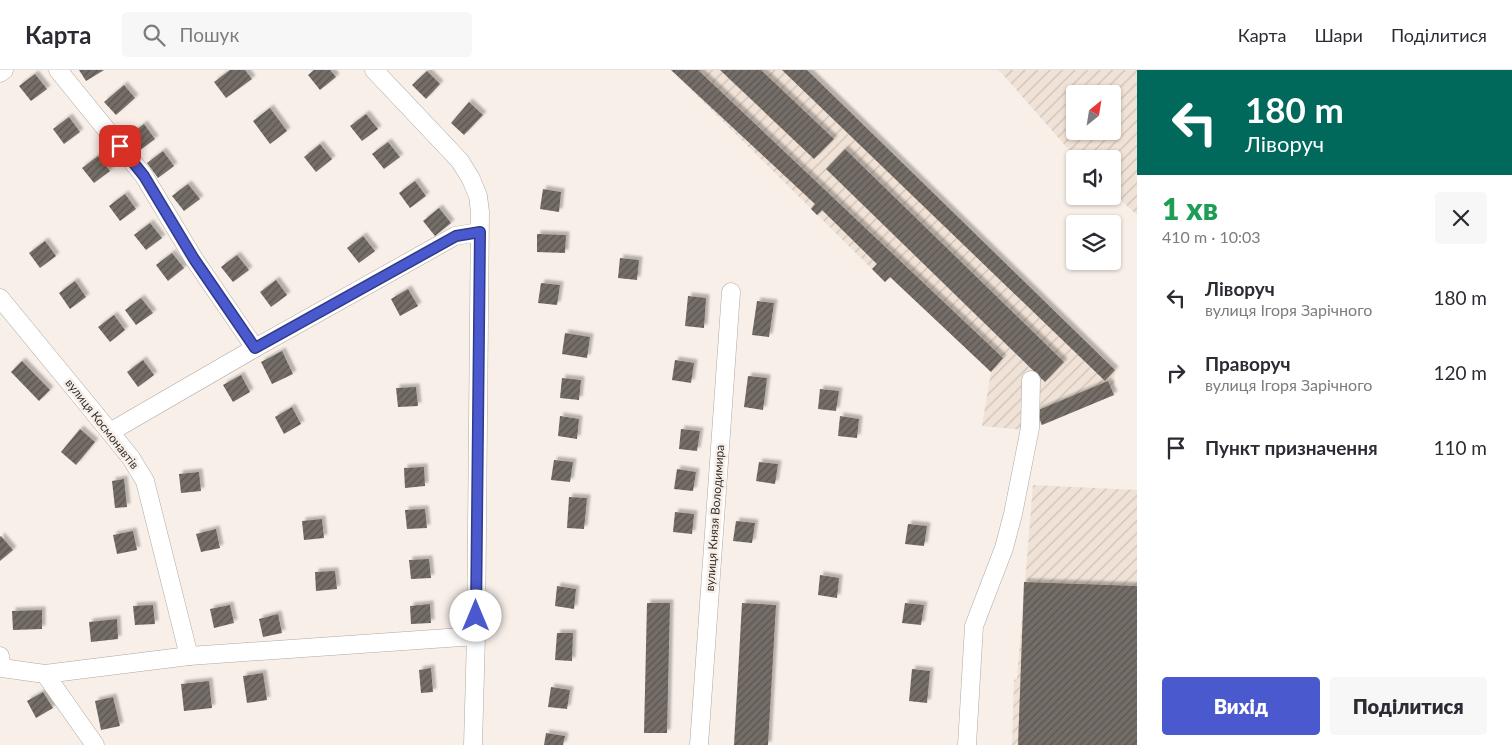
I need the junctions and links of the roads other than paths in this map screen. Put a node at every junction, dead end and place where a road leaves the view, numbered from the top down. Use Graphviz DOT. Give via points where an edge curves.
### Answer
graph roads {
  1 [pos="4,70"];
  2 [pos="58,70"];
  3 [pos="374,70"];
  4 [pos="0,73"];
  5 [pos="480,232"];
  6 [pos="731,292"];
  7 [pos="0,298"];
  8 [pos="255,348"];
  9 [pos="1031,380"];
  10 [pos="110,432"];
  11 [pos="476,636"];
  12 [pos="189,656"];
  13 [pos="1,665"];
  14 [pos="45,674"];
  15 [pos="95,745"];
  16 [pos="473,745"];
  17 [pos="699,745"];
  18 [pos="966,745"];
  1 -- 4 [label="street"];
  2 -- 8 [label="street" via="144,176 194,259"];
  3 -- 5 [label="street" via="464,167 478,196"];
  5 -- 8 [label="street" via="456,236"];
  5 -- 11 [label="street"];
  6 -- 17 [label="street, вулиця Князя Володимира"];
  7 -- 10 [label="street, вулиця Космонавтів"];
  8 -- 10 [label="street"];
  9 -- 18 [label="street" via="1030,428 1013,514 1004,548 974,626"];
  10 -- 12 [label="street, вулиця Космонавтів" via="146,481"];
  11 -- 12 [label="street"];
  11 -- 16 [label="street"];
  12 -- 14 [label="street"];
  13 -- 14 [label="street"];
  14 -- 15 [label="street"];
}
